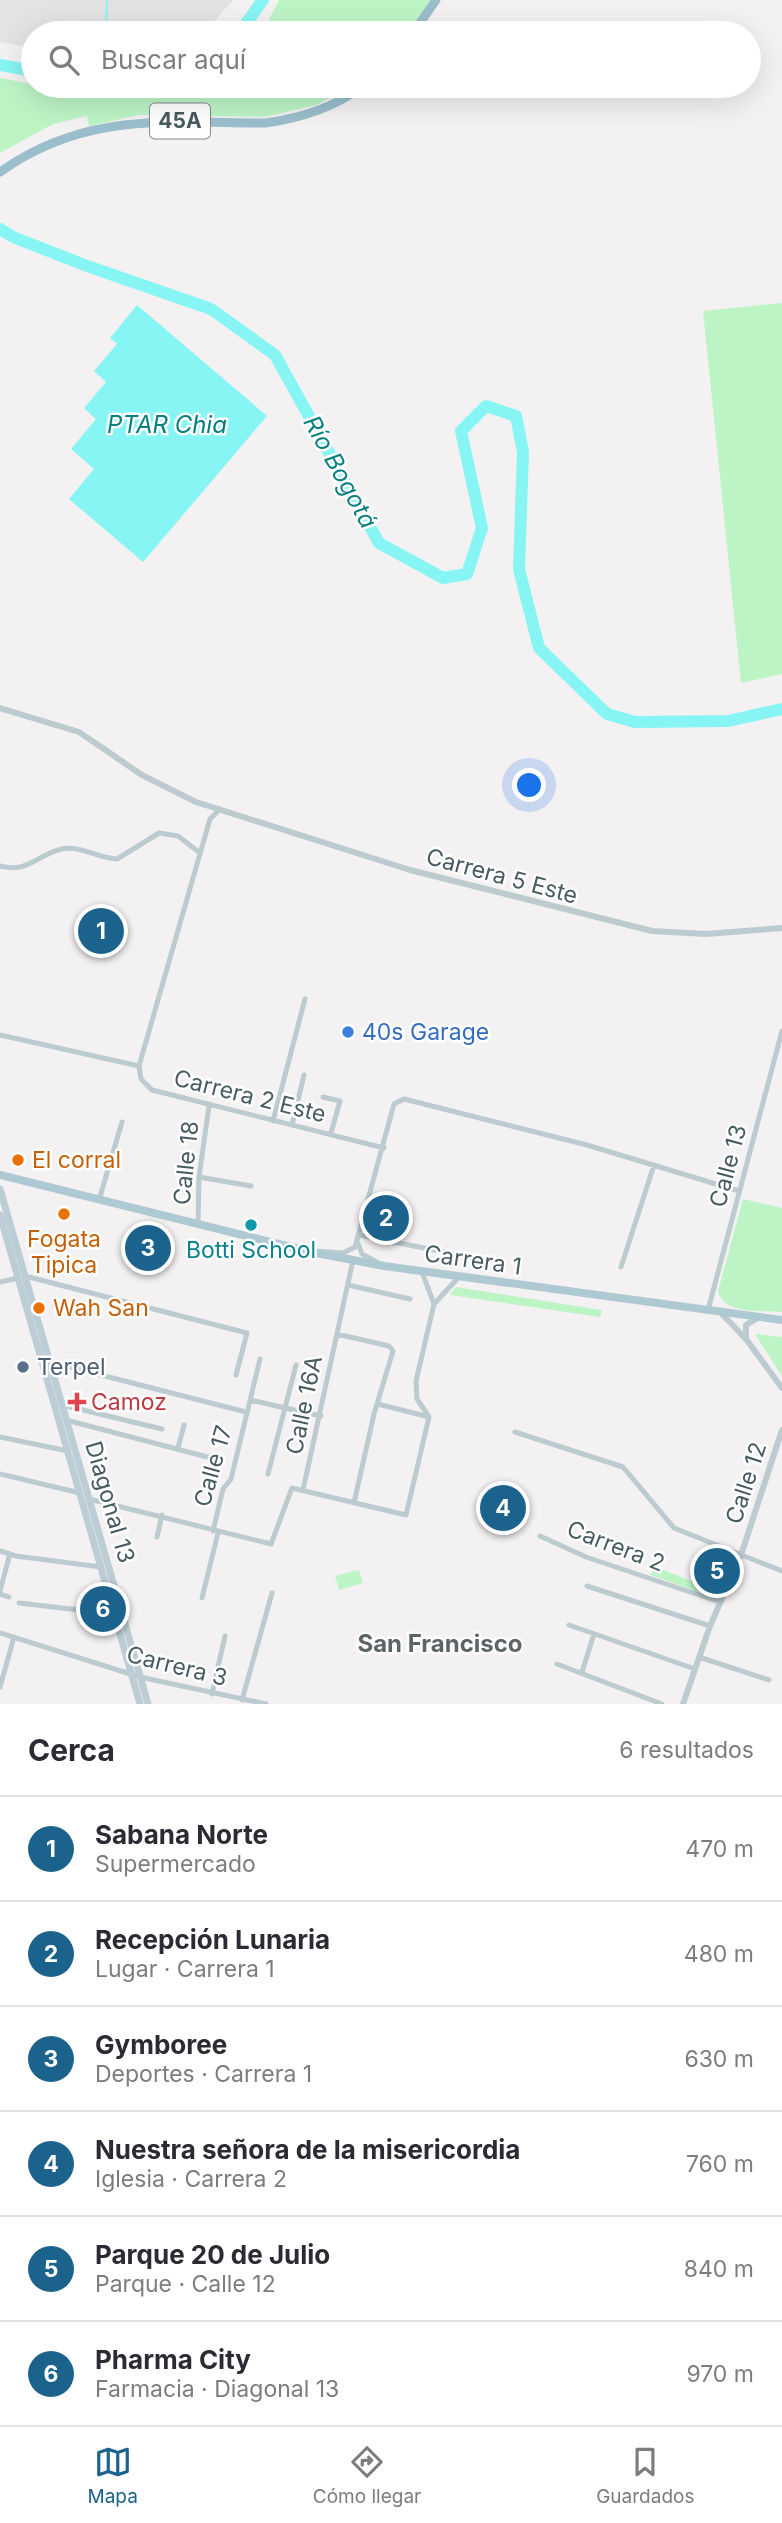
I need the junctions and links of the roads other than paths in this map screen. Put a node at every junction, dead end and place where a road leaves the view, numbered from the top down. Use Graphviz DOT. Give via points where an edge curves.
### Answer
graph roads {
  1 [pos="436,0"];
  2 [pos="421,21"];
  3 [pos="343,98"];
  4 [pos="0,172"];
  5 [pos="0,708"];
  6 [pos="204,805"];
  7 [pos="220,809"];
  8 [pos="210,819"];
  9 [pos="200,853"];
  10 [pos="0,866"];
  11 [pos="782,928"];
  12 [pos="305,999"];
  13 [pos="782,1031"];
  14 [pos="0,1035"];
  15 [pos="139,1066"];
  16 [pos="304,1075"];
  17 [pos="323,1097"];
  18 [pos="209,1106"];
  19 [pos="273,1121"];
  20 [pos="122,1122"];
  21 [pos="292,1125"];
  22 [pos="331,1133"];
  23 [pos="384,1148"];
  24 [pos="654,1165"];
  25 [pos="0,1175"];
  26 [pos="199,1177"];
  27 [pos="251,1186"];
  28 [pos="0,1189"];
  29 [pos="739,1191"];
  30 [pos="99,1200"];
  31 [pos="0,1215"];
  32 [pos="198,1224"];
  33 [pos="358,1238"];
  34 [pos="311,1252"];
  35 [pos="469,1257"];
  36 [pos="353,1260"];
  37 [pos="384,1266"];
  38 [pos="621,1267"];
  39 [pos="422,1272"];
  40 [pos="22,1277"];
  41 [pos="459,1277"];
  42 [pos="0,1282"];
  43 [pos="348,1285"];
  44 [pos="410,1299"];
  45 [pos="434,1304"];
  46 [pos="708,1310"];
  47 [pos="721,1312"];
  48 [pos="759,1317"];
  49 [pos="782,1320"];
  50 [pos="337,1334"];
  51 [pos="746,1339"];
  52 [pos="260,1359"];
  53 [pos="50,1363"];
  54 [pos="296,1365"];
  55 [pos="236,1375"];
  56 [pos="782,1388"];
  57 [pos="250,1400"];
  58 [pos="378,1404"];
  59 [pos="62,1405"];
  60 [pos="285,1408"];
  61 [pos="246,1412"];
  62 [pos="321,1416"];
  63 [pos="429,1417"];
  64 [pos="66,1420"];
  65 [pos="184,1424"];
  66 [pos="162,1429"];
  67 [pos="782,1430"];
  68 [pos="515,1432"];
  69 [pos="0,1437"];
  70 [pos="178,1448"];
  71 [pos="68,1451"];
  72 [pos="215,1459"];
  73 [pos="0,1474"];
  74 [pos="268,1474"];
  75 [pos="303,1490"];
  76 [pos="80,1493"];
  77 [pos="89,1499"];
  78 [pos="354,1503"];
  79 [pos="162,1515"];
  80 [pos="216,1532"];
  81 [pos="540,1536"];
  82 [pos="158,1537"];
  83 [pos="0,1551"];
  84 [pos="741,1555"];
  85 [pos="9,1557"];
  86 [pos="101,1567"];
  87 [pos="777,1571"];
  88 [pos="587,1586"];
  89 [pos="0,1593"];
  90 [pos="272,1593"];
  91 [pos="9,1597"];
  92 [pos="202,1598"];
  93 [pos="720,1602"];
  94 [pos="19,1603"];
  95 [pos="114,1614"];
  96 [pos="569,1625"];
  97 [pos="709,1626"];
  98 [pos="0,1633"];
  99 [pos="594,1634"];
  100 [pos="225,1636"];
  101 [pos="14,1637"];
  102 [pos="699,1657"];
  103 [pos="557,1664"];
  104 [pos="695,1669"];
  105 [pos="582,1672"];
  106 [pos="136,1676"];
  107 [pos="769,1680"];
  108 [pos="0,1687"];
  109 [pos="212,1694"];
  110 [pos="242,1700"];
  111 [pos="140,1704"];
  112 [pos="148,1704"];
  113 [pos="266,1704"];
  114 [pos="662,1704"];
  115 [pos="683,1704"];
  1 -- 2 [label="highway"];
  3 -- 4 [label="highway, 45A" via="286,120 141,121 92,129 42,147"];
  5 -- 6 [label="street, Carrera 5 Este" via="79,732 135,771"];
  6 -- 7 [label="street, Carrera 5 Este"];
  6 -- 8 [label="street"];
  7 -- 8 [label="street"];
  7 -- 11 [label="street, Carrera 5 Este" via="410,870 634,927 706,934"];
  8 -- 9 [label="street"];
  9 -- 10 [label="street" via="178,836 164,833 148,837 117,859 65,848 24,867"];
  9 -- 15 [label="street"];
  12 -- 19 [label="street"];
  13 -- 29 [label="street, Calle 13"];
  14 -- 15 [label="street"];
  15 -- 18 [label="street, Carrera 2 Este" via="141,1079 152,1090"];
  16 -- 21 [label="street"];
  17 -- 22 [label="street" via="340,1101"];
  18 -- 19 [label="street, Carrera 2 Este"];
  18 -- 26 [label="street, Calle 18"];
  19 -- 21 [label="street, Carrera 2 Este"];
  20 -- 30 [label="street"];
  21 -- 22 [label="street, Carrera 2 Este"];
  22 -- 23 [label="street, Carrera 2 Este"];
  23 -- 24 [label="street" via="398,1100"];
  23 -- 33 [label="street"];
  24 -- 29 [label="street"];
  24 -- 38 [label="street"];
  25 -- 30 [label="main road, Carrera 1"];
  26 -- 27 [label="street"];
  26 -- 32 [label="street, Calle 18"];
  28 -- 40 [label="main road, Diagonal 13"];
  29 -- 46 [label="street, Calle 13"];
  30 -- 32 [label="main road, Carrera 1"];
  31 -- 40 [label="main road, Diagonal 13"];
  32 -- 34 [label="main road, Carrera 1"];
  33 -- 34 [label="street" via="346,1252"];
  33 -- 35 [label="street"];
  33 -- 37 [label="street" via="362,1254"];
  34 -- 36 [label="main road, Carrera 1"];
  36 -- 37 [label="main road, Carrera 1"];
  36 -- 43 [label="street, Calle 16A"];
  37 -- 39 [label="main road, Carrera 1"];
  39 -- 41 [label="main road, Carrera 1"];
  39 -- 45 [label="street"];
  40 -- 42 [label="street"];
  40 -- 53 [label="main road, Diagonal 13"];
  40 -- 55 [label="street" via="247,1333"];
  40 -- 71 [label="main road, Diagonal 13"];
  41 -- 45 [label="street"];
  41 -- 46 [label="main road, Carrera 1"];
  43 -- 44 [label="street"];
  43 -- 50 [label="street, Calle 16A"];
  45 -- 63 [label="street" via="415,1388"];
  46 -- 47 [label="main road, Carrera 1"];
  47 -- 48 [label="main road, Carrera 1"];
  47 -- 51 [label="street"];
  48 -- 49 [label="main road, Carrera 1"];
  48 -- 51 [label="street" via="746,1325"];
  50 -- 58 [label="street" via="393,1349"];
  50 -- 62 [label="street, Calle 16A"];
  51 -- 56 [label="street"];
  52 -- 57 [label="street, Calle 17"];
  53 -- 59 [label="main road, Diagonal 13"];
  53 -- 61 [label="street"];
  54 -- 60 [label="street"];
  57 -- 60 [label="street"];
  57 -- 61 [label="street, Calle 17"];
  58 -- 63 [label="street"];
  58 -- 78 [label="street"];
  59 -- 64 [label="main road, Diagonal 13"];
  59 -- 66 [label="street"];
  60 -- 62 [label="street"];
  60 -- 74 [label="street"];
  61 -- 80 [label="street, Calle 17" via="231,1479 223,1489"];
  62 -- 75 [label="street, Calle 16A"];
  63 -- 78 [label="street" via="405,1515"];
  64 -- 70 [label="street"];
  64 -- 77 [label="main road, Diagonal 13"];
  65 -- 70 [label="street"];
  67 -- 84 [label="street, Calle 12"];
  68 -- 84 [label="street" via="623,1466 671,1525"];
  69 -- 71 [label="street"];
  70 -- 72 [label="street"];
  71 -- 76 [label="main road, Diagonal 13"];
  73 -- 76 [label="street"];
  75 -- 78 [label="street"];
  75 -- 80 [label="street, Calle 16A" via="289,1490 274,1542"];
  76 -- 86 [label="main road, Diagonal 13"];
  77 -- 79 [label="street"];
  77 -- 106 [label="main road, Diagonal 13"];
  79 -- 80 [label="street"];
  79 -- 82 [label="street"];
  80 -- 92 [label="street, Calle 17"];
  81 -- 93 [label="street, Carrera 2" via="586,1557"];
  83 -- 86 [label="street"];
  84 -- 87 [label="street"];
  84 -- 93 [label="street, Calle 12"];
  85 -- 89 [label="street"];
  86 -- 95 [label="main road, Diagonal 13"];
  88 -- 97 [label="street, Carrera 2"];
  89 -- 91 [label="street"];
  90 -- 110 [label="street"];
  93 -- 97 [label="street, Calle 12"];
  94 -- 95 [label="street"];
  95 -- 106 [label="main road, Diagonal 13"];
  96 -- 99 [label="street"];
  97 -- 102 [label="street, Calle 12"];
  98 -- 101 [label="street, Carrera 3"];
  99 -- 104 [label="street"];
  99 -- 105 [label="street"];
  100 -- 109 [label="street"];
  101 -- 106 [label="street, Carrera 3"];
  101 -- 108 [label="street"];
  102 -- 104 [label="street, Calle 12"];
  102 -- 107 [label="street"];
  103 -- 105 [label="street"];
  104 -- 115 [label="street, Calle 12"];
  105 -- 114 [label="street"];
  106 -- 109 [label="street, Carrera 3"];
  106 -- 111 [label="main road, Diagonal 13"];
  106 -- 112 [label="main road, Diagonal 13"];
  109 -- 110 [label="street, Carrera 3"];
  110 -- 113 [label="street, Carrera 3"];
}
